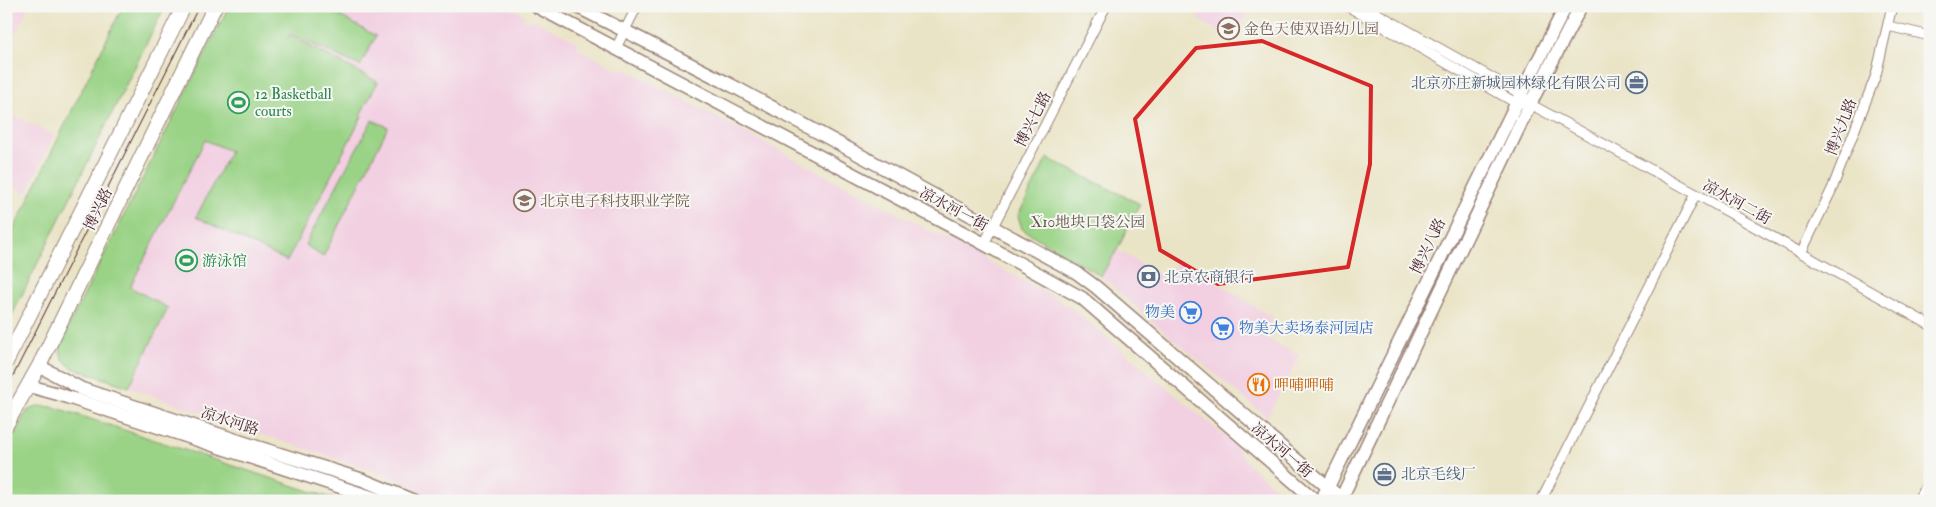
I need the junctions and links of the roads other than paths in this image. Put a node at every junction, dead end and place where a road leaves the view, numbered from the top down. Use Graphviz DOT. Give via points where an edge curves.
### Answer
graph roads {
  1 [pos="184,6"];
  2 [pos="216,6"];
  3 [pos="536,6"];
  4 [pos="576,6"];
  5 [pos="637,6"];
  6 [pos="1106,6"];
  7 [pos="1347,6"];
  8 [pos="1364,6"];
  9 [pos="1566,6"];
  10 [pos="1581,6"];
  11 [pos="1892,6"];
  12 [pos="1888,26"];
  13 [pos="624,31"];
  14 [pos="1930,36"];
  15 [pos="616,48"];
  16 [pos="1519,98"];
  17 [pos="1530,104"];
  18 [pos="1696,194"];
  19 [pos="992,227"];
  20 [pos="984,244"];
  21 [pos="1028,246"];
  22 [pos="1801,253"];
  23 [pos="1016,262"];
  24 [pos="1930,325"];
  25 [pos="10,346"];
  26 [pos="6,362"];
  27 [pos="39,366"];
  28 [pos="65,380"];
  29 [pos="29,386"];
  30 [pos="58,394"];
  31 [pos="6,425"];
  32 [pos="1930,479"];
  33 [pos="1329,486"];
  34 [pos="1342,500"];
  35 [pos="383,501"];
  36 [pos="414,501"];
  37 [pos="1316,501"];
  38 [pos="1321,501"];
  39 [pos="1541,501"];
  40 [pos="1917,501"];
  1 -- 25 [label="main road, 博兴路"];
  2 -- 27 [label="main road, 博兴路"];
  3 -- 15 [label="main road, 凉水河一街"];
  4 -- 13 [label="main road, 凉水河一街"];
  5 -- 13 [label="street"];
  6 -- 19 [label="street, 博兴七路"];
  7 -- 16 [label="street, 凉水河二街"];
  8 -- 16 [label="street, 凉水河二街"];
  9 -- 16 [label="main road, 博兴八路"];
  10 -- 17 [label="main road, 博兴八路"];
  11 -- 12 [label="street, 博兴九路"];
  12 -- 14 [label="street"];
  12 -- 22 [label="street, 博兴九路" via="1876,75 1832,189"];
  13 -- 15 [label="street"];
  13 -- 19 [label="main road, 凉水河一街" via="731,85"];
  15 -- 20 [label="main road, 凉水河一街"];
  16 -- 17 [label="street, 凉水河二街"];
  16 -- 33 [label="main road, 博兴八路"];
  17 -- 18 [label="street, 凉水河二街"];
  17 -- 34 [label="main road, 博兴八路"];
  18 -- 22 [label="street, 凉水河二街"];
  18 -- 39 [label="street"];
  19 -- 20 [label="street, 博兴七路"];
  19 -- 21 [label="main road, 凉水河一街"];
  20 -- 23 [label="main road, 凉水河一街"];
  21 -- 23 [label="main road" via="1017,251"];
  21 -- 33 [label="main road, 凉水河一街" via="1096,287"];
  22 -- 24 [label="street, 凉水河二街"];
  23 -- 37 [label="main road, 凉水河一街" via="1082,298"];
  25 -- 26 [label="main road, 博兴路"];
  27 -- 28 [label="main road, 凉水河路"];
  27 -- 29 [label="main road, 博兴路"];
  28 -- 30 [label="main road"];
  28 -- 36 [label="main road, 凉水河路" via="82,389 363,480"];
  29 -- 30 [label="main road, 凉水河路"];
  29 -- 31 [label="main road, 博兴路"];
  30 -- 35 [label="main road, 凉水河路"];
  32 -- 40 [label="street"];
  33 -- 34 [label="main road, 凉水河一街"];
  33 -- 38 [label="main road, 博兴八路"];
}
